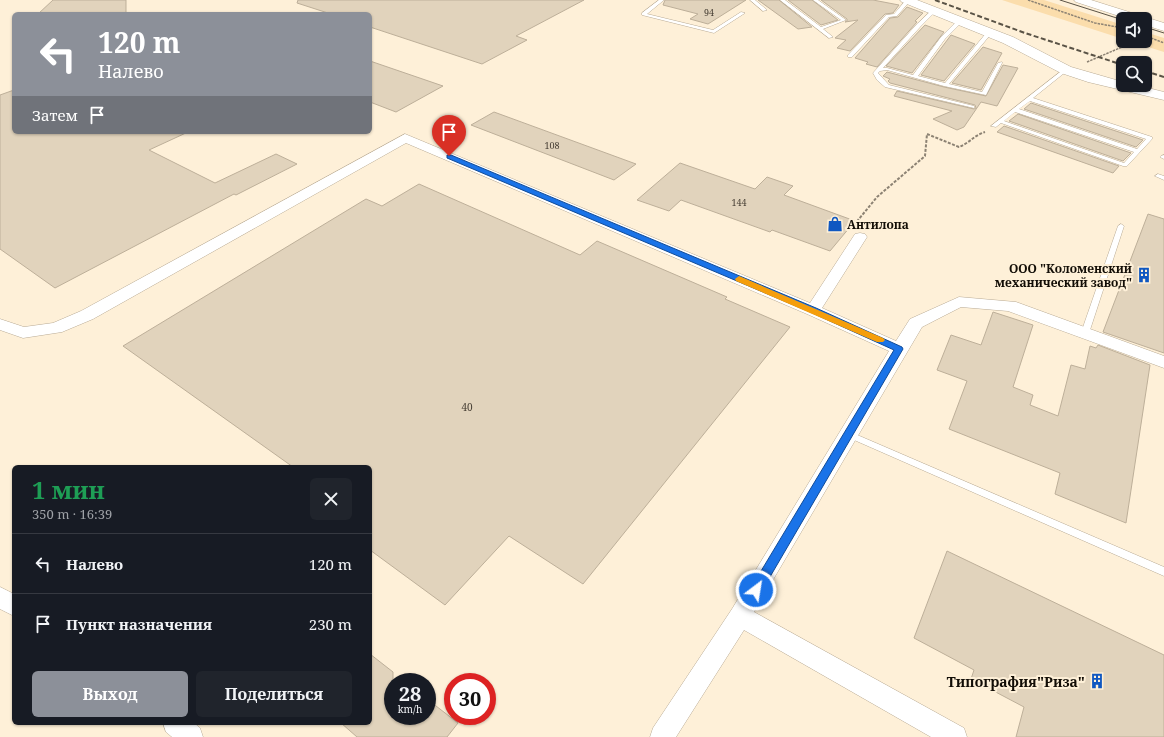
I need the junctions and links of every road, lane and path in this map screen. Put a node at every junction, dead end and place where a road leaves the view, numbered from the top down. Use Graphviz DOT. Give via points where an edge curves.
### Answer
graph roads {
  1 [pos="662,0"];
  2 [pos="752,0"];
  3 [pos="782,0"];
  4 [pos="815,0"];
  5 [pos="907,0"];
  6 [pos="1028,0"];
  7 [pos="1080,0"];
  8 [pos="765,10"];
  9 [pos="934,11"];
  10 [pos="1118,12"];
  11 [pos="743,13"];
  12 [pos="960,21"];
  13 [pos="1152,23"];
  14 [pos="1116,27"];
  15 [pos="1164,27"];
  16 [pos="820,29"];
  17 [pos="989,32"];
  18 [pos="831,37"];
  19 [pos="1152,38"];
  20 [pos="1164,43"];
  21 [pos="1121,48"];
  22 [pos="850,56"];
  23 [pos="1000,63"];
  24 [pos="879,70"];
  25 [pos="1066,70"];
  26 [pos="914,76"];
  27 [pos="946,85"];
  28 [pos="1164,96"];
  29 [pos="1029,99"];
  30 [pos="972,107"];
  31 [pos="1015,110"];
  32 [pos="1000,121"];
  33 [pos="994,126"];
  34 [pos="1138,151"];
  35 [pos="1121,226"];
  36 [pos="860,237"];
  37 [pos="813,310"];
  38 [pos="0,324"];
  39 [pos="1085,333"];
  40 [pos="899,349"];
  41 [pos="1164,362"];
  42 [pos="848,434"];
  43 [pos="1164,572"];
  44 [pos="0,598"];
  45 [pos="12,605"];
  46 [pos="740,616"];
  47 [pos="177,725"];
  48 [pos="191,737"];
  49 [pos="662,737"];
  50 [pos="955,737"];
  1 -- 11 [label="lane" via="644,14 714,32"];
  2 -- 8 [label="lane"];
  3 -- 16 [label="lane"];
  4 -- 16 [label="lane" via="844,20"];
  5 -- 9 [label="main road"];
  5 -- 22 [label="lane" via="895,15 888,16"];
  6 -- 14 [label="path" via="1095,23"];
  7 -- 10 [label="street"];
  9 -- 12 [label="main road"];
  9 -- 24 [label="lane"];
  12 -- 17 [label="main road"];
  12 -- 26 [label="lane" via="943,38"];
  13 -- 15 [label="street"];
  16 -- 18 [label="lane"];
  17 -- 25 [label="main road"];
  17 -- 27 [label="lane"];
  19 -- 20 [label="path"];
  21 -- 25 [label="path"];
  23 -- 27 [label="lane" via="984,94"];
  24 -- 26 [label="lane" via="887,69"];
  24 -- 30 [label="lane" via="875,73 887,86"];
  25 -- 28 [label="main road" via="1092,79"];
  25 -- 29 [label="lane"];
  26 -- 27 [label="lane"];
  29 -- 31 [label="lane"];
  29 -- 34 [label="lane" via="1150,138"];
  31 -- 32 [label="lane"];
  31 -- 34 [label="lane"];
  32 -- 33 [label="lane"];
  32 -- 34 [label="lane" via="1125,165"];
  33 -- 36 [label="path" via="959,147 927,134 925,156 877,197 848,233"];
  35 -- 39 [label="lane"];
  36 -- 37 [label="street"];
  37 -- 38 [label="street" via="405,138 87,315 56,328 23,333"];
  37 -- 40 [label="street"];
  39 -- 40 [label="street" via="1010,306 959,302 916,323"];
  39 -- 41 [label="street"];
  40 -- 42 [label="street"];
  42 -- 43 [label="lane"];
  42 -- 46 [label="street"];
  44 -- 45 [label="street"];
  46 -- 49 [label="street"];
  46 -- 50 [label="street"];
  47 -- 48 [label="street"];
}
